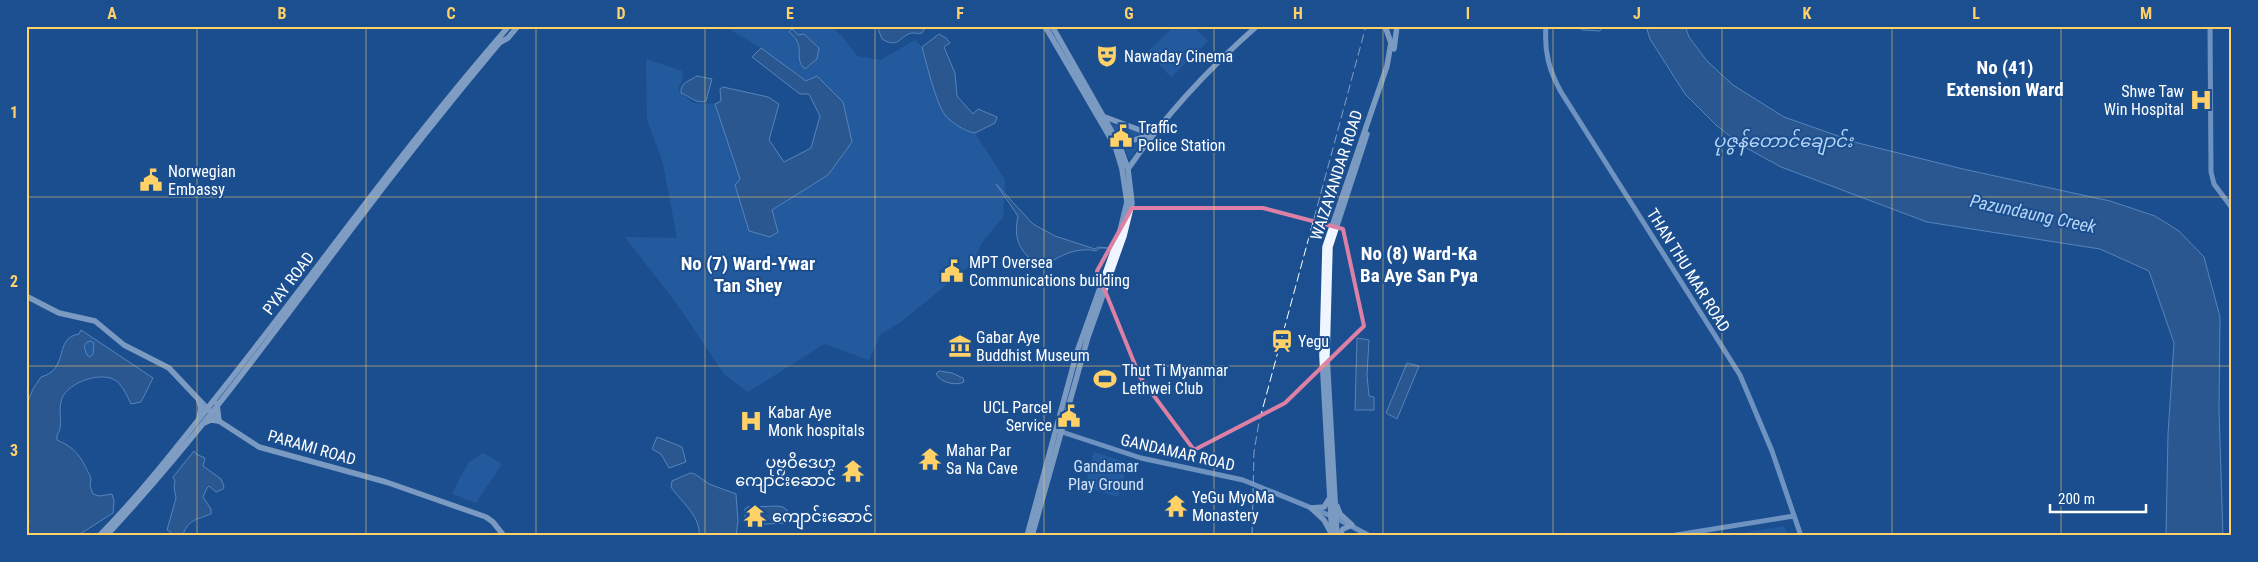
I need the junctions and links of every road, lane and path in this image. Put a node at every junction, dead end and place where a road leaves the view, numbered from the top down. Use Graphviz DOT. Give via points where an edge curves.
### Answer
graph roads {
  1 [pos="508,26"];
  2 [pos="514,26"];
  3 [pos="518,26"];
  4 [pos="1046,26"];
  5 [pos="1052,26"];
  6 [pos="1257,26"];
  7 [pos="1385,26"];
  8 [pos="1397,26"];
  9 [pos="1546,26"];
  10 [pos="2210,26"];
  11 [pos="497,42"];
  12 [pos="1063,50"];
  13 [pos="1389,67"];
  14 [pos="1086,91"];
  15 [pos="1105,117"];
  16 [pos="1156,128"];
  17 [pos="1152,134"];
  18 [pos="1117,145"];
  19 [pos="1128,169"];
  20 [pos="2232,208"];
  21 [pos="26,296"];
  22 [pos="199,401"];
  23 [pos="215,403"];
  24 [pos="209,411"];
  25 [pos="219,421"];
  26 [pos="200,423"];
  27 [pos="1058,431"];
  28 [pos="1332,498"];
  29 [pos="1311,508"];
  30 [pos="125,512"];
  31 [pos="1794,516"];
  32 [pos="1334,517"];
  33 [pos="1034,522"];
  34 [pos="1352,525"];
  35 [pos="98,536"];
  36 [pos="106,536"];
  37 [pos="504,536"];
  38 [pos="1027,536"];
  39 [pos="1032,536"];
  40 [pos="1332,536"];
  41 [pos="1338,536"];
  42 [pos="1370,536"];
  43 [pos="1670,536"];
  44 [pos="1801,536"];
  1 -- 11 [label="main road"];
  2 -- 11 [label="highway, PYAY ROAD"];
  3 -- 11 [label="main road" via="508,38"];
  4 -- 12 [label="main road"];
  5 -- 12 [label="main road"];
  6 -- 16 [label="main road" via="1199,80"];
  7 -- 13 [label="main road" via="1391,43"];
  8 -- 13 [label="main road"];
  9 -- 31 [label="main road, THAN THU MAR ROAD" via="1545,49 1552,74 1740,375 1762,425"];
  10 -- 20 [label="main road" via="2211,172 2214,184"];
  11 -- 23 [label="highway, PYAY ROAD" via="439,108"];
  12 -- 14 [label="main road"];
  13 -- 28 [label="main road, WAIZAYANDAR ROAD" via="1325,247 1322,356"];
  14 -- 15 [label="main road"];
  14 -- 18 [label="main road"];
  15 -- 16 [label="main road" via="1145,132"];
  15 -- 18 [label="main road"];
  16 -- 17 [label="main road"];
  17 -- 18 [label="main road"];
  17 -- 19 [label="main road"];
  18 -- 19 [label="main road"];
  18 -- 27 [label="main road" via="1126,193 1125,214 1077,352"];
  19 -- 27 [label="main road" via="1132,199 1129,221"];
  21 -- 22 [label="main road, PARAMI ROAD" via="58,313 95,321 124,344 169,368"];
  22 -- 23 [label="highway"];
  22 -- 24 [label="main road, PARAMI ROAD"];
  22 -- 26 [label="highway"];
  23 -- 24 [label="highway, PYAY ROAD"];
  23 -- 25 [label="highway"];
  24 -- 25 [label="main road, PARAMI ROAD"];
  24 -- 26 [label="highway, PYAY ROAD"];
  25 -- 26 [label="highway"];
  25 -- 37 [label="main road, PARAMI ROAD" via="259,447 386,482 486,517"];
  26 -- 30 [label="highway, PYAY ROAD" via="163,473"];
  27 -- 29 [label="main road, GANDAMAR ROAD" via="1141,458 1243,480"];
  27 -- 33 [label="main road"];
  28 -- 29 [label="main road" via="1324,507"];
  28 -- 32 [label="main road, WAIZAYANDAR ROAD"];
  28 -- 34 [label="main road" via="1340,514"];
  29 -- 32 [label="main road, GANDAMAR ROAD"];
  29 -- 40 [label="main road" via="1324,520"];
  30 -- 35 [label="highway, PYAY ROAD"];
  30 -- 36 [label="highway, PYAY ROAD"];
  31 -- 43 [label="main road"];
  31 -- 44 [label="main road, THAN THU MAR ROAD"];
  32 -- 34 [label="main road, GANDAMAR ROAD"];
  32 -- 40 [label="main road, WAIZAYANDAR ROAD"];
  32 -- 41 [label="main road, WAIZAYANDAR ROAD"];
  33 -- 38 [label="main road"];
  33 -- 39 [label="main road"];
  34 -- 41 [label="main road"];
  34 -- 42 [label="main road, GANDAMAR ROAD"];
}
